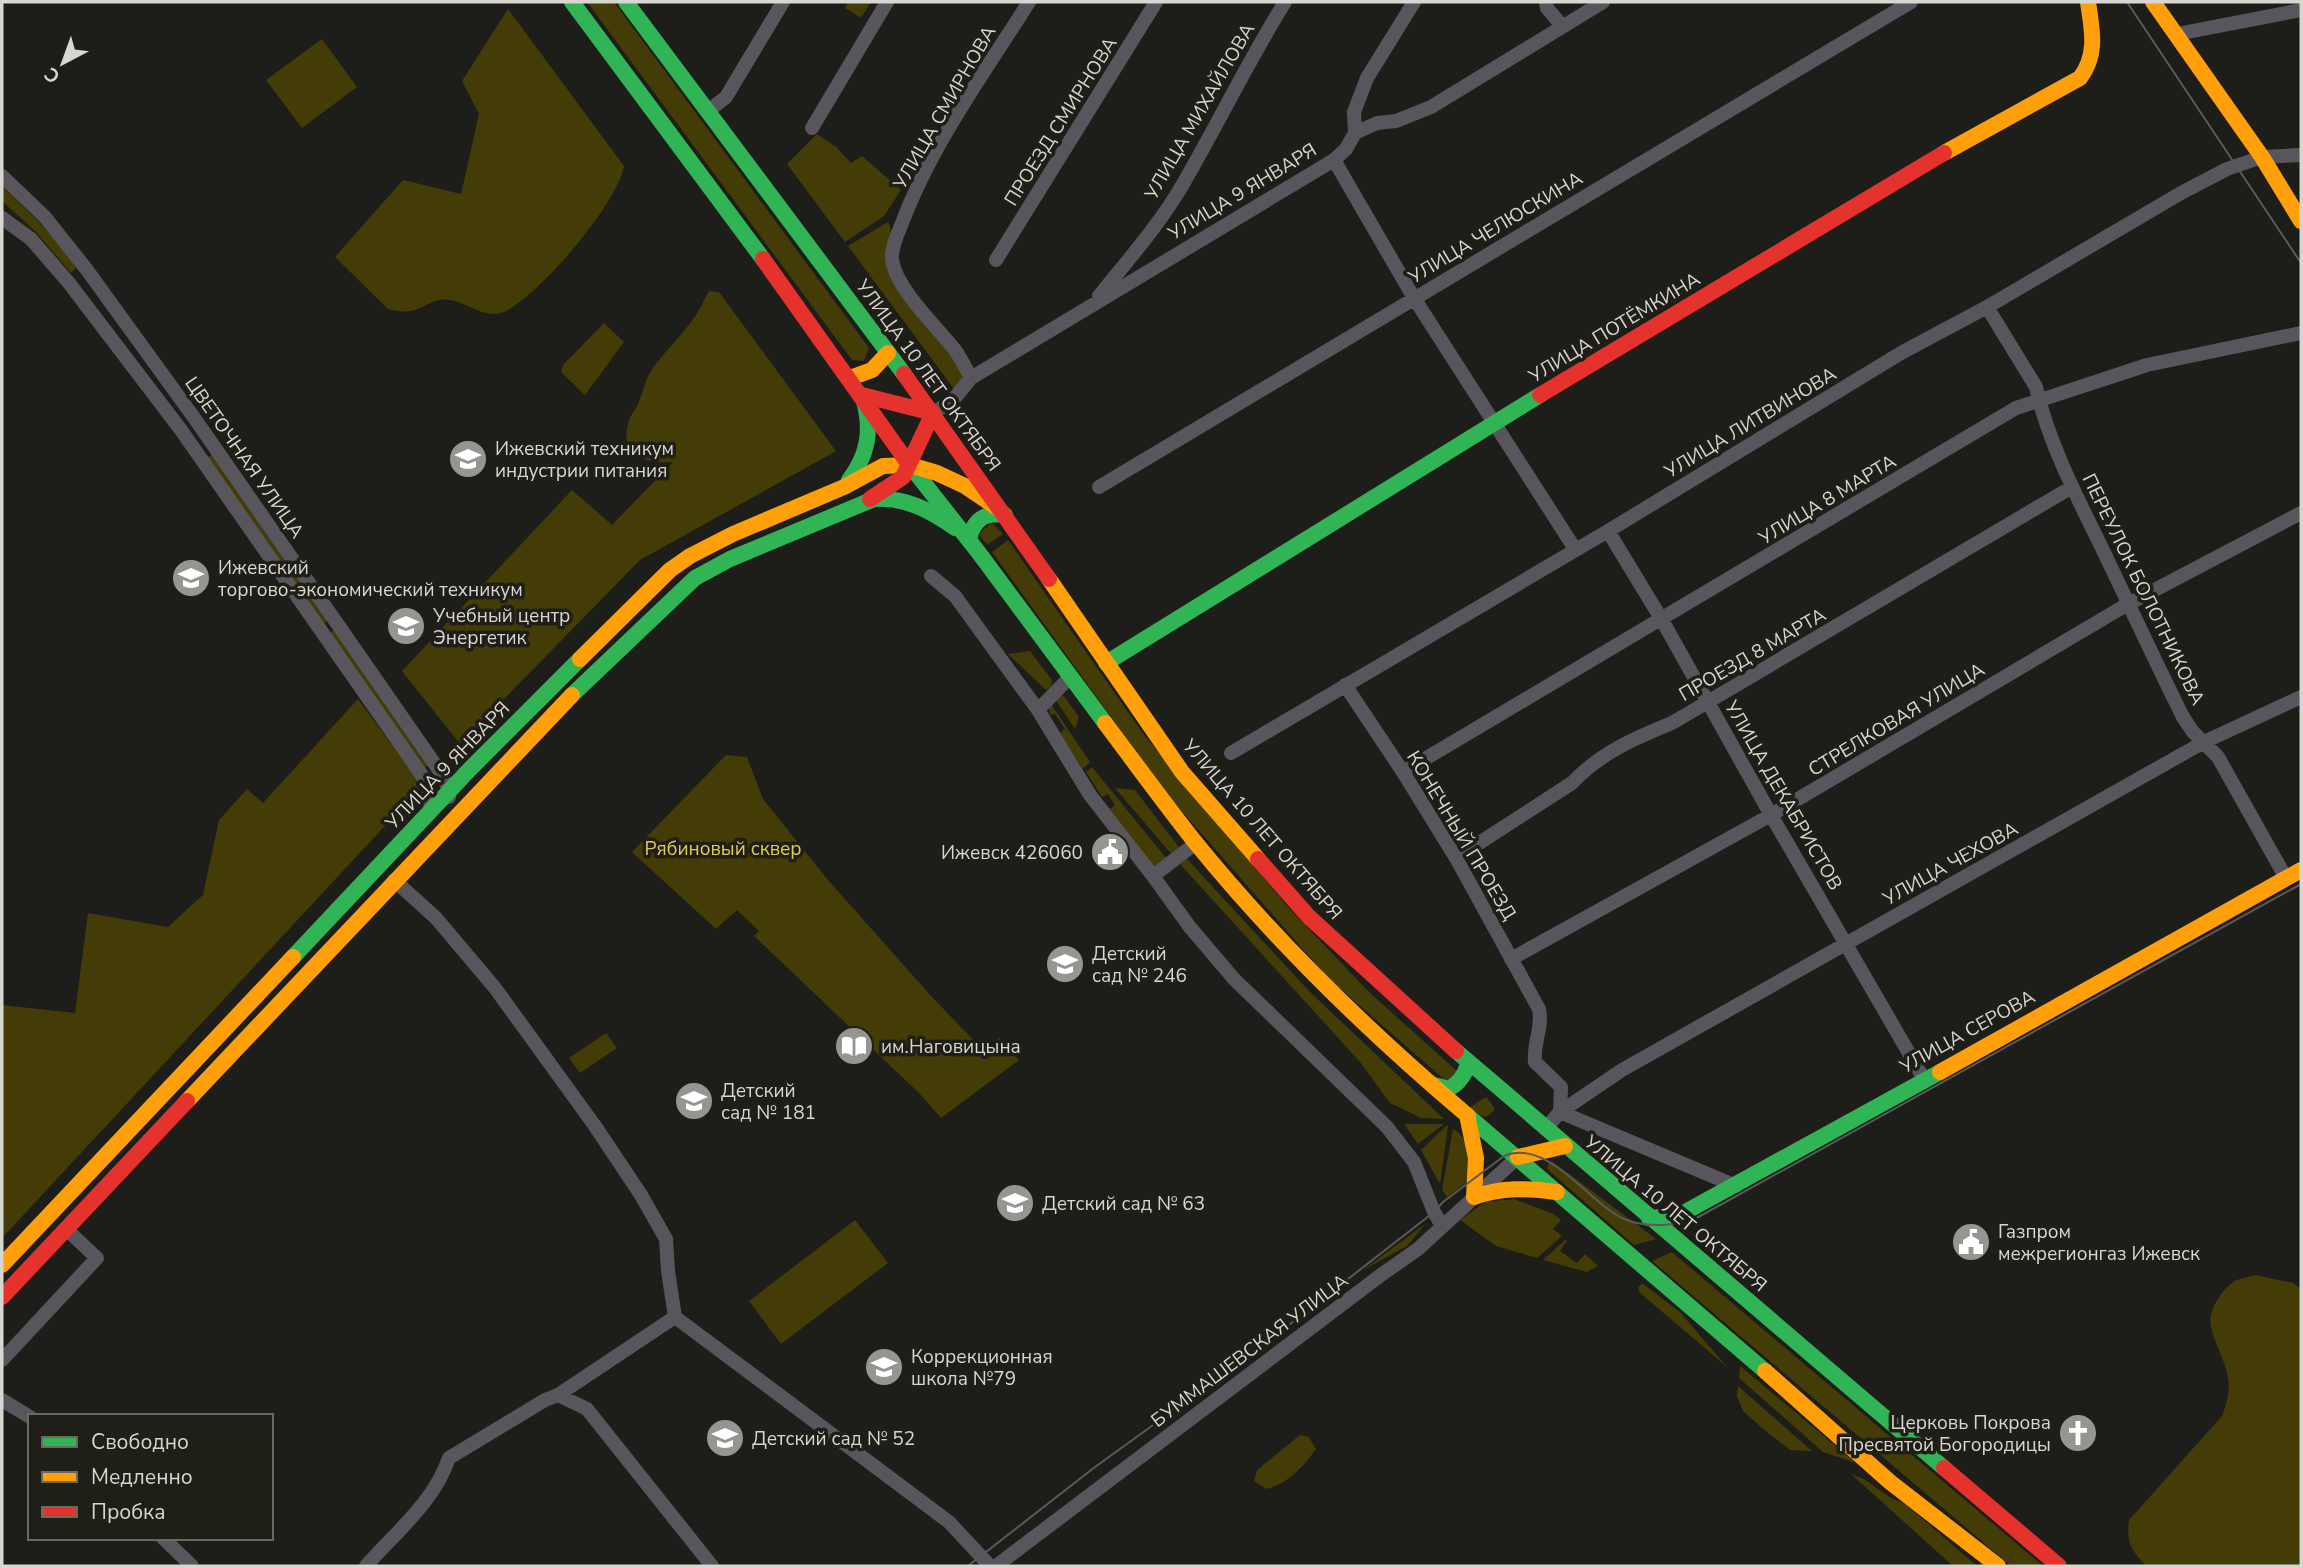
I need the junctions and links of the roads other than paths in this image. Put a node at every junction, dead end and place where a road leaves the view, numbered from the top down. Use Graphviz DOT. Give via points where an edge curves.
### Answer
graph roads {
  1 [pos="572,2"];
  2 [pos="626,2"];
  3 [pos="783,2"];
  4 [pos="887,2"];
  5 [pos="1029,2"];
  6 [pos="1156,2"];
  7 [pos="1284,2"];
  8 [pos="1414,2"];
  9 [pos="1546,2"];
  10 [pos="1603,2"];
  11 [pos="1911,2"];
  12 [pos="2088,2"];
  13 [pos="2153,2"];
  14 [pos="2301,10"];
  15 [pos="1562,26"];
  16 [pos="2177,34"];
  17 [pos="707,112"];
  18 [pos="812,128"];
  19 [pos="1355,133"];
  20 [pos="2301,155"];
  21 [pos="2262,157"];
  22 [pos="1334,160"];
  23 [pos="2,176"];
  24 [pos="2,218"];
  25 [pos="2301,220"];
  26 [pos="996,260"];
  27 [pos="87,270"];
  28 [pos="69,283"];
  29 [pos="1414,298"];
  30 [pos="1093,305"];
  31 [pos="1987,307"];
  32 [pos="2301,333"];
  33 [pos="888,353"];
  34 [pos="850,378"];
  35 [pos="971,378"];
  36 [pos="862,395"];
  37 [pos="2039,402"];
  38 [pos="933,413"];
  39 [pos="195,419"];
  40 [pos="1495,422"];
  41 [pos="181,430"];
  42 [pos="910,466"];
  43 [pos="844,486"];
  44 [pos="1099,487"];
  45 [pos="2072,487"];
  46 [pos="867,501"];
  47 [pos="2301,513"];
  48 [pos="1005,515"];
  49 [pos="1608,531"];
  50 [pos="969,539"];
  51 [pos="1576,549"];
  52 [pos="931,576"];
  53 [pos="2128,604"];
  54 [pos="1662,620"];
  55 [pos="337,621"];
  56 [pos="322,632"];
  57 [pos="1106,663"];
  58 [pos="1070,677"];
  59 [pos="1345,685"];
  60 [pos="2301,697"];
  61 [pos="1709,702"];
  62 [pos="1038,710"];
  63 [pos="2204,742"];
  64 [pos="1231,753"];
  65 [pos="470,769"];
  66 [pos="1403,772"];
  67 [pos="441,773"];
  68 [pos="428,783"];
  69 [pos="479,790"];
  70 [pos="450,791"];
  71 [pos="431,810"];
  72 [pos="1771,816"];
  73 [pos="447,824"];
  74 [pos="1196,843"];
  75 [pos="1456,858"];
  76 [pos="2301,870"];
  77 [pos="1153,876"];
  78 [pos="2286,878"];
  79 [pos="394,880"];
  80 [pos="1847,943"];
  81 [pos="1511,959"];
  82 [pos="1468,1064"];
  83 [pos="1924,1079"];
  84 [pos="1434,1085"];
  85 [pos="1560,1112"];
  86 [pos="1466,1115"];
  87 [pos="1545,1129"];
  88 [pos="1565,1146"];
  89 [pos="1518,1157"];
  90 [pos="1736,1185"];
  91 [pos="1557,1192"];
  92 [pos="1474,1197"];
  93 [pos="1649,1218"];
  94 [pos="1443,1226"];
  95 [pos="66,1229"];
  96 [pos="2,1265"];
  97 [pos="2,1297"];
  98 [pos="675,1317"];
  99 [pos="2,1360"];
  100 [pos="558,1395"];
  101 [pos="2,1400"];
  102 [pos="28,1416"];
  103 [pos="165,1540"];
  104 [pos="192,1566"];
  105 [pos="366,1566"];
  106 [pos="712,1566"];
  107 [pos="990,1566"];
  108 [pos="996,1566"];
  109 [pos="1998,1566"];
  110 [pos="2060,1566"];
  1 -- 34 [label="main road"];
  2 -- 17 [label="main road, УЛИЦА 10 ЛЕТ ОКТЯБРЯ"];
  3 -- 17 [label="street" via="726,97"];
  4 -- 18 [label="street"];
  5 -- 35 [label="street, УЛИЦА СМИРНОВА" via="964,104 914,195 892,259 925,317 956,352"];
  6 -- 26 [label="street, ПРОЕЗД СМИРНОВА"];
  7 -- 30 [label="street, УЛИЦА МИХАЙЛОВА" via="1182,187"];
  8 -- 19 [label="street" via="1367,78 1354,112"];
  9 -- 15 [label="street"];
  10 -- 15 [label="street"];
  11 -- 29 [label="street, УЛИЦА ЧЕЛЮСКИНА"];
  12 -- 40 [label="main road, УЛИЦА ПОТЁМКИНА" via="2094,52 2090,67 2080,78 1972,136"];
  13 -- 16 [label="main road"];
  14 -- 16 [label="street"];
  15 -- 19 [label="street" via="1431,107"];
  16 -- 21 [label="main road"];
  17 -- 33 [label="main road, УЛИЦА 10 ЛЕТ ОКТЯБРЯ"];
  19 -- 22 [label="street, УЛИЦА 9 ЯНВАРЯ"];
  20 -- 21 [label="street, УЛИЦА ЛИТВИНОВА"];
  21 -- 25 [label="main road"];
  21 -- 31 [label="street, УЛИЦА ЛИТВИНОВА" via="2181,193"];
  22 -- 29 [label="street"];
  22 -- 30 [label="street, УЛИЦА 9 ЯНВАРЯ"];
  23 -- 27 [label="street, ЦВЕТОЧНАЯ УЛИЦА" via="45,217"];
  24 -- 28 [label="street, ЦВЕТОЧНАЯ УЛИЦА" via="30,239"];
  27 -- 28 [label="street"];
  27 -- 39 [label="street, ЦВЕТОЧНАЯ УЛИЦА"];
  28 -- 41 [label="street, ЦВЕТОЧНАЯ УЛИЦА"];
  29 -- 40 [label="street"];
  29 -- 44 [label="street, УЛИЦА ЧЕЛЮСКИНА"];
  30 -- 35 [label="street, УЛИЦА 9 ЯНВАРЯ"];
  31 -- 37 [label="street, ПЕРЕУЛОК БОЛОТНИКОВА" via="2036,387"];
  31 -- 49 [label="street, УЛИЦА ЛИТВИНОВА" via="1901,353"];
  32 -- 37 [label="street, УЛИЦА 8 МАРТА" via="2147,365"];
  33 -- 34 [label="main road" via="874,369"];
  33 -- 38 [label="main road, УЛИЦА 10 ЛЕТ ОКТЯБРЯ"];
  34 -- 36 [label="main road"];
  35 -- 38 [label="street, УЛИЦА 9 ЯНВАРЯ" via="953,400"];
  36 -- 38 [label="main road"];
  36 -- 42 [label="main road"];
  36 -- 43 [label="main road" via="869,437 860,466"];
  37 -- 45 [label="street, ПЕРЕУЛОК БОЛОТНИКОВА"];
  37 -- 54 [label="street, УЛИЦА 8 МАРТА" via="2016,408"];
  38 -- 42 [label="main road"];
  38 -- 48 [label="main road, УЛИЦА 10 ЛЕТ ОКТЯБРЯ"];
  39 -- 41 [label="street"];
  39 -- 55 [label="street, ЦВЕТОЧНАЯ УЛИЦА"];
  40 -- 51 [label="street"];
  40 -- 57 [label="main road, УЛИЦА ПОТЁМКИНА"];
  41 -- 56 [label="street, ЦВЕТОЧНАЯ УЛИЦА"];
  42 -- 43 [label="main road, УЛИЦА 9 ЯНВАРЯ" via="881,466"];
  42 -- 46 [label="main road" via="903,477"];
  42 -- 48 [label="main road, УЛИЦА 9 ЯНВАРЯ" via="982,496"];
  42 -- 50 [label="main road"];
  43 -- 65 [label="main road, УЛИЦА 9 ЯНВАРЯ" via="737,531 670,570"];
  45 -- 53 [label="street, ПЕРЕУЛОК БОЛОТНИКОВА"];
  45 -- 61 [label="street, ПРОЕЗД 8 МАРТА"];
  46 -- 50 [label="main road" via="897,499 924,508"];
  46 -- 69 [label="main road" via="695,578"];
  47 -- 53 [label="street, СТРЕЛКОВАЯ УЛИЦА"];
  48 -- 50 [label="main road" via="993,512 980,518"];
  48 -- 57 [label="main road, УЛИЦА 10 ЛЕТ ОКТЯБРЯ"];
  49 -- 51 [label="street, УЛИЦА ЛИТВИНОВА"];
  49 -- 54 [label="street, УЛИЦА ДЕКАБРИСТОВ"];
  50 -- 58 [label="main road"];
  51 -- 59 [label="street, УЛИЦА ЛИТВИНОВА"];
  52 -- 62 [label="street" via="955,596"];
  53 -- 63 [label="street, ПЕРЕУЛОК БОЛОТНИКОВА" via="2183,717"];
  53 -- 72 [label="street, СТРЕЛКОВАЯ УЛИЦА"];
  54 -- 61 [label="street, УЛИЦА ДЕКАБРИСТОВ"];
  54 -- 66 [label="street, УЛИЦА 8 МАРТА"];
  55 -- 56 [label="street"];
  55 -- 67 [label="street, ЦВЕТОЧНАЯ УЛИЦА"];
  56 -- 68 [label="street, ЦВЕТОЧНАЯ УЛИЦА"];
  57 -- 82 [label="main road, УЛИЦА 10 ЛЕТ ОКТЯБРЯ" via="1182,772 1309,917"];
  58 -- 62 [label="street"];
  58 -- 74 [label="main road"];
  59 -- 64 [label="street, УЛИЦА ЛИТВИНОВА"];
  59 -- 66 [label="street, КОНЕЧНЫЙ ПРОЕЗД"];
  60 -- 63 [label="street, УЛИЦА ЧЕХОВА"];
  61 -- 72 [label="street, УЛИЦА ДЕКАБРИСТОВ"];
  61 -- 75 [label="street, ПРОЕЗД 8 МАРТА" via="1626,741 1572,783"];
  62 -- 77 [label="street" via="1090,795"];
  63 -- 78 [label="street, ПЕРЕУЛОК БОЛОТНИКОВА" via="2218,757"];
  63 -- 80 [label="street, УЛИЦА ЧЕХОВА"];
  65 -- 67 [label="street"];
  65 -- 70 [label="main road, УЛИЦА 9 ЯНВАРЯ"];
  66 -- 75 [label="street, КОНЕЧНЫЙ ПРОЕЗД"];
  67 -- 70 [label="street, ЦВЕТОЧНАЯ УЛИЦА"];
  68 -- 70 [label="street"];
  68 -- 71 [label="street"];
  69 -- 70 [label="street"];
  69 -- 73 [label="main road"];
  70 -- 71 [label="main road, УЛИЦА 9 ЯНВАРЯ"];
  70 -- 73 [label="street"];
  71 -- 96 [label="main road, УЛИЦА 9 ЯНВАРЯ"];
  72 -- 80 [label="street, УЛИЦА ДЕКАБРИСТОВ"];
  72 -- 81 [label="street, СТРЕЛКОВАЯ УЛИЦА"];
  73 -- 79 [label="main road"];
  74 -- 77 [label="street"];
  74 -- 84 [label="main road" via="1357,1018"];
  75 -- 81 [label="street, КОНЕЧНЫЙ ПРОЕЗД"];
  76 -- 78 [label="main road, УЛИЦА СЕРОВА"];
  77 -- 94 [label="street" via="1234,979 1387,1127 1414,1162"];
  78 -- 83 [label="main road, УЛИЦА СЕРОВА"];
  79 -- 95 [label="main road"];
  79 -- 98 [label="street" via="436,918 495,988 641,1195 666,1239"];
  80 -- 83 [label="street, УЛИЦА ДЕКАБРИСТОВ"];
  80 -- 85 [label="street, УЛИЦА ЧЕХОВА" via="1622,1070"];
  81 -- 85 [label="street, КОНЕЧНЫЙ ПРОЕЗД" via="1539,1009 1542,1022 1534,1044 1535,1062 1561,1087"];
  82 -- 84 [label="main road" via="1458,1084 1449,1089"];
  82 -- 87 [label="main road, УЛИЦА 10 ЛЕТ ОКТЯБРЯ"];
  83 -- 90 [label="main road, УЛИЦА СЕРОВА"];
  84 -- 86 [label="main road"];
  85 -- 87 [label="street, УЛИЦА ЧЕХОВА"];
  85 -- 90 [label="street"];
  86 -- 89 [label="main road"];
  86 -- 92 [label="main road" via="1476,1158"];
  87 -- 88 [label="main road, УЛИЦА 10 ЛЕТ ОКТЯБРЯ"];
  88 -- 89 [label="main road"];
  88 -- 93 [label="main road, УЛИЦА 10 ЛЕТ ОКТЯБРЯ"];
  89 -- 91 [label="main road"];
  89 -- 92 [label="street, БУММАШЕВСКАЯ УЛИЦА"];
  90 -- 93 [label="main road, УЛИЦА СЕРОВА" via="1678,1216"];
  91 -- 92 [label="main road" via="1507,1189"];
  91 -- 109 [label="main road" via="1890,1482"];
  92 -- 94 [label="street, БУММАШЕВСКАЯ УЛИЦА"];
  93 -- 110 [label="main road, УЛИЦА 10 ЛЕТ ОКТЯБРЯ"];
  94 -- 108 [label="street, БУММАШЕВСКАЯ УЛИЦА"];
  95 -- 97 [label="main road"];
  95 -- 99 [label="street" via="97,1258"];
  98 -- 100 [label="street"];
  98 -- 107 [label="street" via="949,1522"];
  100 -- 105 [label="street" via="449,1458 443,1476 419,1510"];
  100 -- 106 [label="street" via="587,1409"];
  101 -- 102 [label="street"];
  103 -- 104 [label="street"];
}
